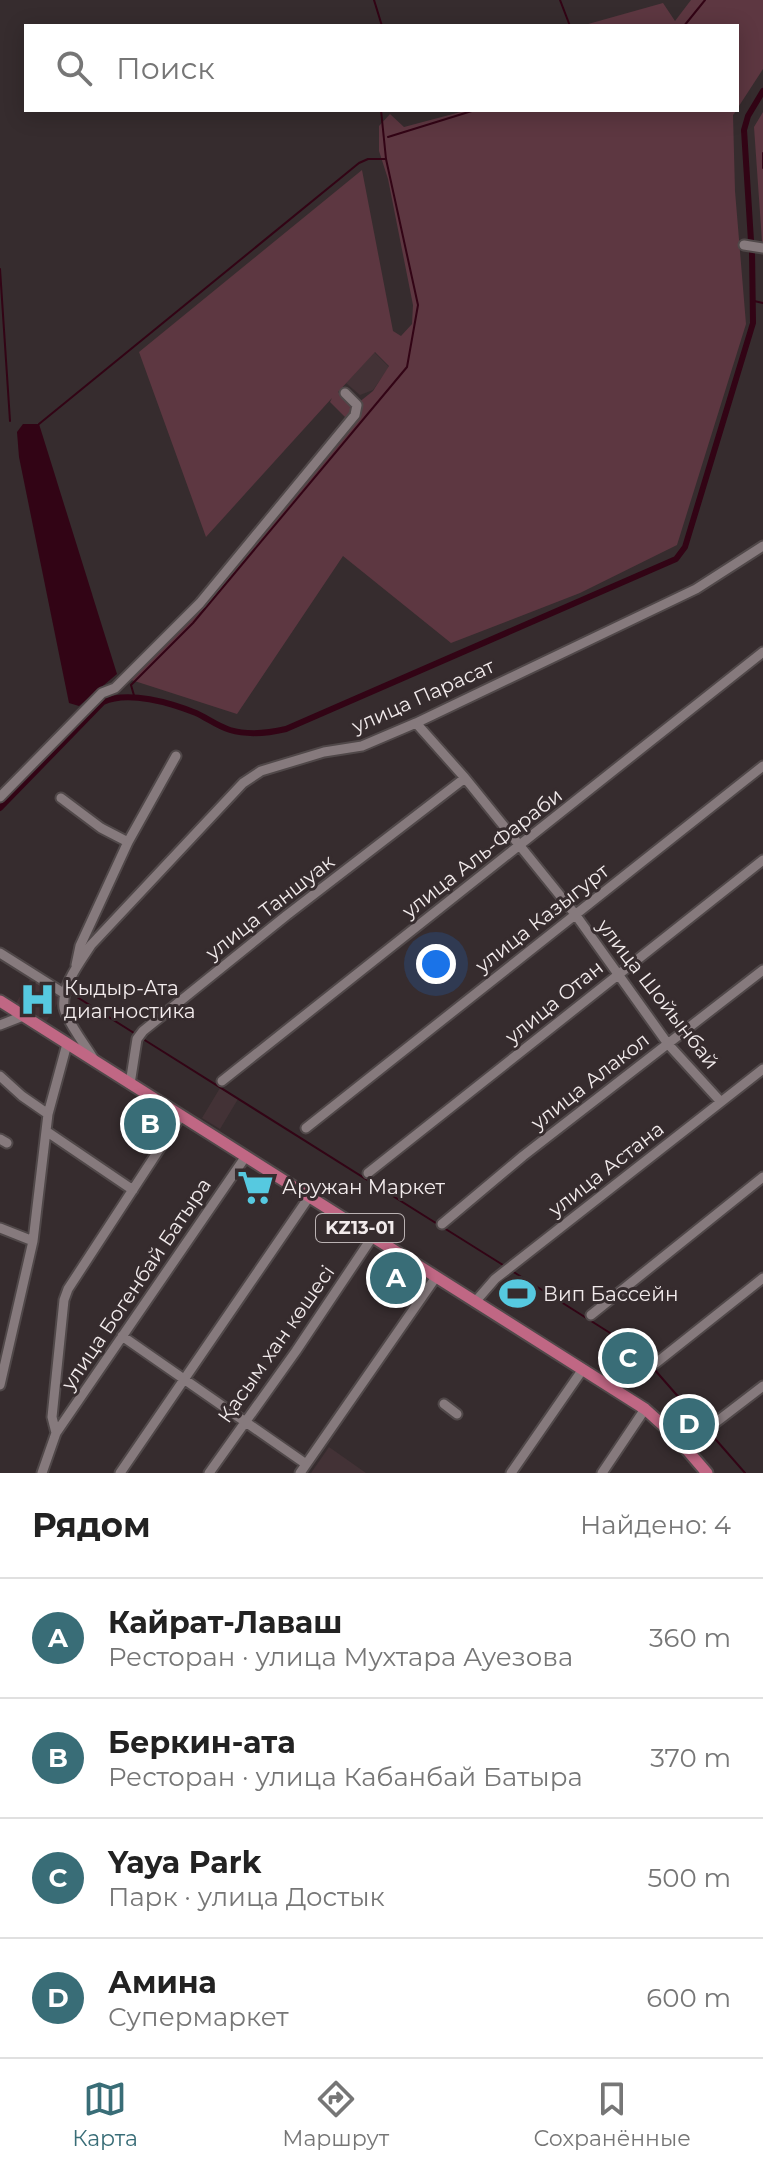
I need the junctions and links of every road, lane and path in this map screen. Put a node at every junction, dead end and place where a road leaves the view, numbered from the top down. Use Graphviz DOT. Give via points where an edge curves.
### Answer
graph roads {
  1 [pos="744,245"];
  2 [pos="763,248"];
  3 [pos="345,393"];
  4 [pos="763,546"];
  5 [pos="762,655"];
  6 [pos="416,723"];
  7 [pos="176,756"];
  8 [pos="763,766"];
  9 [pos="465,778"];
  10 [pos="0,797"];
  11 [pos="61,798"];
  12 [pos="128,842"];
  13 [pos="518,847"];
  14 [pos="763,860"];
  15 [pos="575,914"];
  16 [pos="86,933"];
  17 [pos="96,940"];
  18 [pos="0,953"];
  19 [pos="75,969"];
  20 [pos="763,970"];
  21 [pos="617,974"];
  22 [pos="66,992"];
  23 [pos="0,1001"];
  24 [pos="23,1016"];
  25 [pos="0,1025"];
  26 [pos="67,1044"];
  27 [pos="668,1044"];
  28 [pos="96,1062"];
  29 [pos="763,1069"];
  30 [pos="0,1076"];
  31 [pos="222,1081"];
  32 [pos="130,1084"];
  33 [pos="721,1102"];
  34 [pos="48,1114"];
  35 [pos="181,1116"];
  36 [pos="306,1128"];
  37 [pos="46,1131"];
  38 [pos="246,1156"];
  39 [pos="368,1173"];
  40 [pos="763,1177"];
  41 [pos="133,1190"];
  42 [pos="309,1197"];
  43 [pos="442,1224"];
  44 [pos="0,1228"];
  45 [pos="373,1236"];
  46 [pos="33,1241"];
  47 [pos="436,1277"];
  48 [pos="763,1278"];
  49 [pos="475,1302"];
  50 [pos="591,1315"];
  51 [pos="122,1336"];
  52 [pos="656,1363"];
  53 [pos="583,1369"];
  54 [pos="185,1381"];
  55 [pos="0,1385"];
  56 [pos="763,1386"];
  57 [pos="444,1404"];
  58 [pos="645,1409"];
  59 [pos="457,1414"];
  60 [pos="245,1422"];
  61 [pos="711,1426"];
  62 [pos="56,1433"];
  63 [pos="303,1468"];
  64 [pos="702,1471"];
  65 [pos="42,1473"];
  66 [pos="120,1473"];
  67 [pos="209,1473"];
  68 [pos="511,1473"];
  69 [pos="602,1473"];
  1 -- 2 [label="street"];
  3 -- 10 [label="street" via="357,405 355,415 200,603"];
  4 -- 6 [label="street, улица Парасат" via="715,578"];
  5 -- 13 [label="street, улица Аль-Фараби"];
  6 -- 9 [label="street, улица Шойынбай"];
  6 -- 17 [label="street, улица Парасат" via="362,746 261,771 243,783"];
  7 -- 12 [label="street"];
  8 -- 15 [label="street, улица Казыгурт"];
  9 -- 13 [label="street, улица Шойынбай"];
  9 -- 32 [label="street, улица Таншуак" via="140,1036"];
  11 -- 12 [label="street"];
  12 -- 16 [label="street"];
  13 -- 15 [label="street, улица Шойынбай"];
  13 -- 31 [label="street, улица Аль-Фараби"];
  14 -- 21 [label="street, улица Отан"];
  15 -- 21 [label="street, улица Шойынбай"];
  15 -- 36 [label="street, улица Казыгурт"];
  16 -- 17 [label="street"];
  16 -- 19 [label="street"];
  17 -- 19 [label="street, улица Парасат"];
  18 -- 22 [label="street"];
  19 -- 22 [label="street, улица Парасат"];
  20 -- 27 [label="street, улица Алакол"];
  21 -- 27 [label="street, улица Шойынбай"];
  21 -- 39 [label="street, улица Отан"];
  22 -- 28 [label="street" via="64,1010"];
  23 -- 24 [label="main road, KZ13-01"];
  24 -- 25 [label="street"];
  24 -- 26 [label="main road, KZ13-01"];
  26 -- 28 [label="main road, KZ13-01"];
  26 -- 34 [label="street"];
  27 -- 33 [label="street, улица Шойынбай"];
  27 -- 43 [label="street, улица Алакол"];
  28 -- 32 [label="main road, KZ13-01"];
  29 -- 33 [label="street, улица Астана"];
  30 -- 34 [label="street"];
  32 -- 35 [label="main road, KZ13-01"];
  33 -- 49 [label="street, улица Астана" via="508,1269"];
  34 -- 37 [label="street"];
  35 -- 38 [label="main road, KZ13-01"];
  35 -- 41 [label="street"];
  37 -- 41 [label="street"];
  37 -- 46 [label="street"];
  38 -- 42 [label="main road, KZ13-01"];
  38 -- 51 [label="street, улица Богенбай Батыра"];
  40 -- 50 [label="street"];
  41 -- 62 [label="street" via="64,1300 52,1417"];
  42 -- 45 [label="main road, KZ13-01"];
  42 -- 54 [label="street"];
  44 -- 46 [label="street"];
  45 -- 47 [label="main road, KZ13-01"];
  45 -- 60 [label="street, Қасым хан көшесі"];
  46 -- 55 [label="street"];
  47 -- 49 [label="main road, KZ13-01"];
  47 -- 63 [label="street"];
  48 -- 52 [label="street"];
  49 -- 53 [label="main road, KZ13-01"];
  51 -- 54 [label="street"];
  51 -- 62 [label="street, улица Богенбай Батыра"];
  53 -- 58 [label="main road, KZ13-01"];
  53 -- 68 [label="street"];
  54 -- 60 [label="street"];
  54 -- 66 [label="street"];
  56 -- 61 [label="street"];
  57 -- 59 [label="street"];
  58 -- 64 [label="main road, KZ13-01"];
  58 -- 69 [label="street"];
  60 -- 63 [label="street"];
  60 -- 67 [label="street, Қасым хан көшесі"];
  62 -- 65 [label="street"];
}
